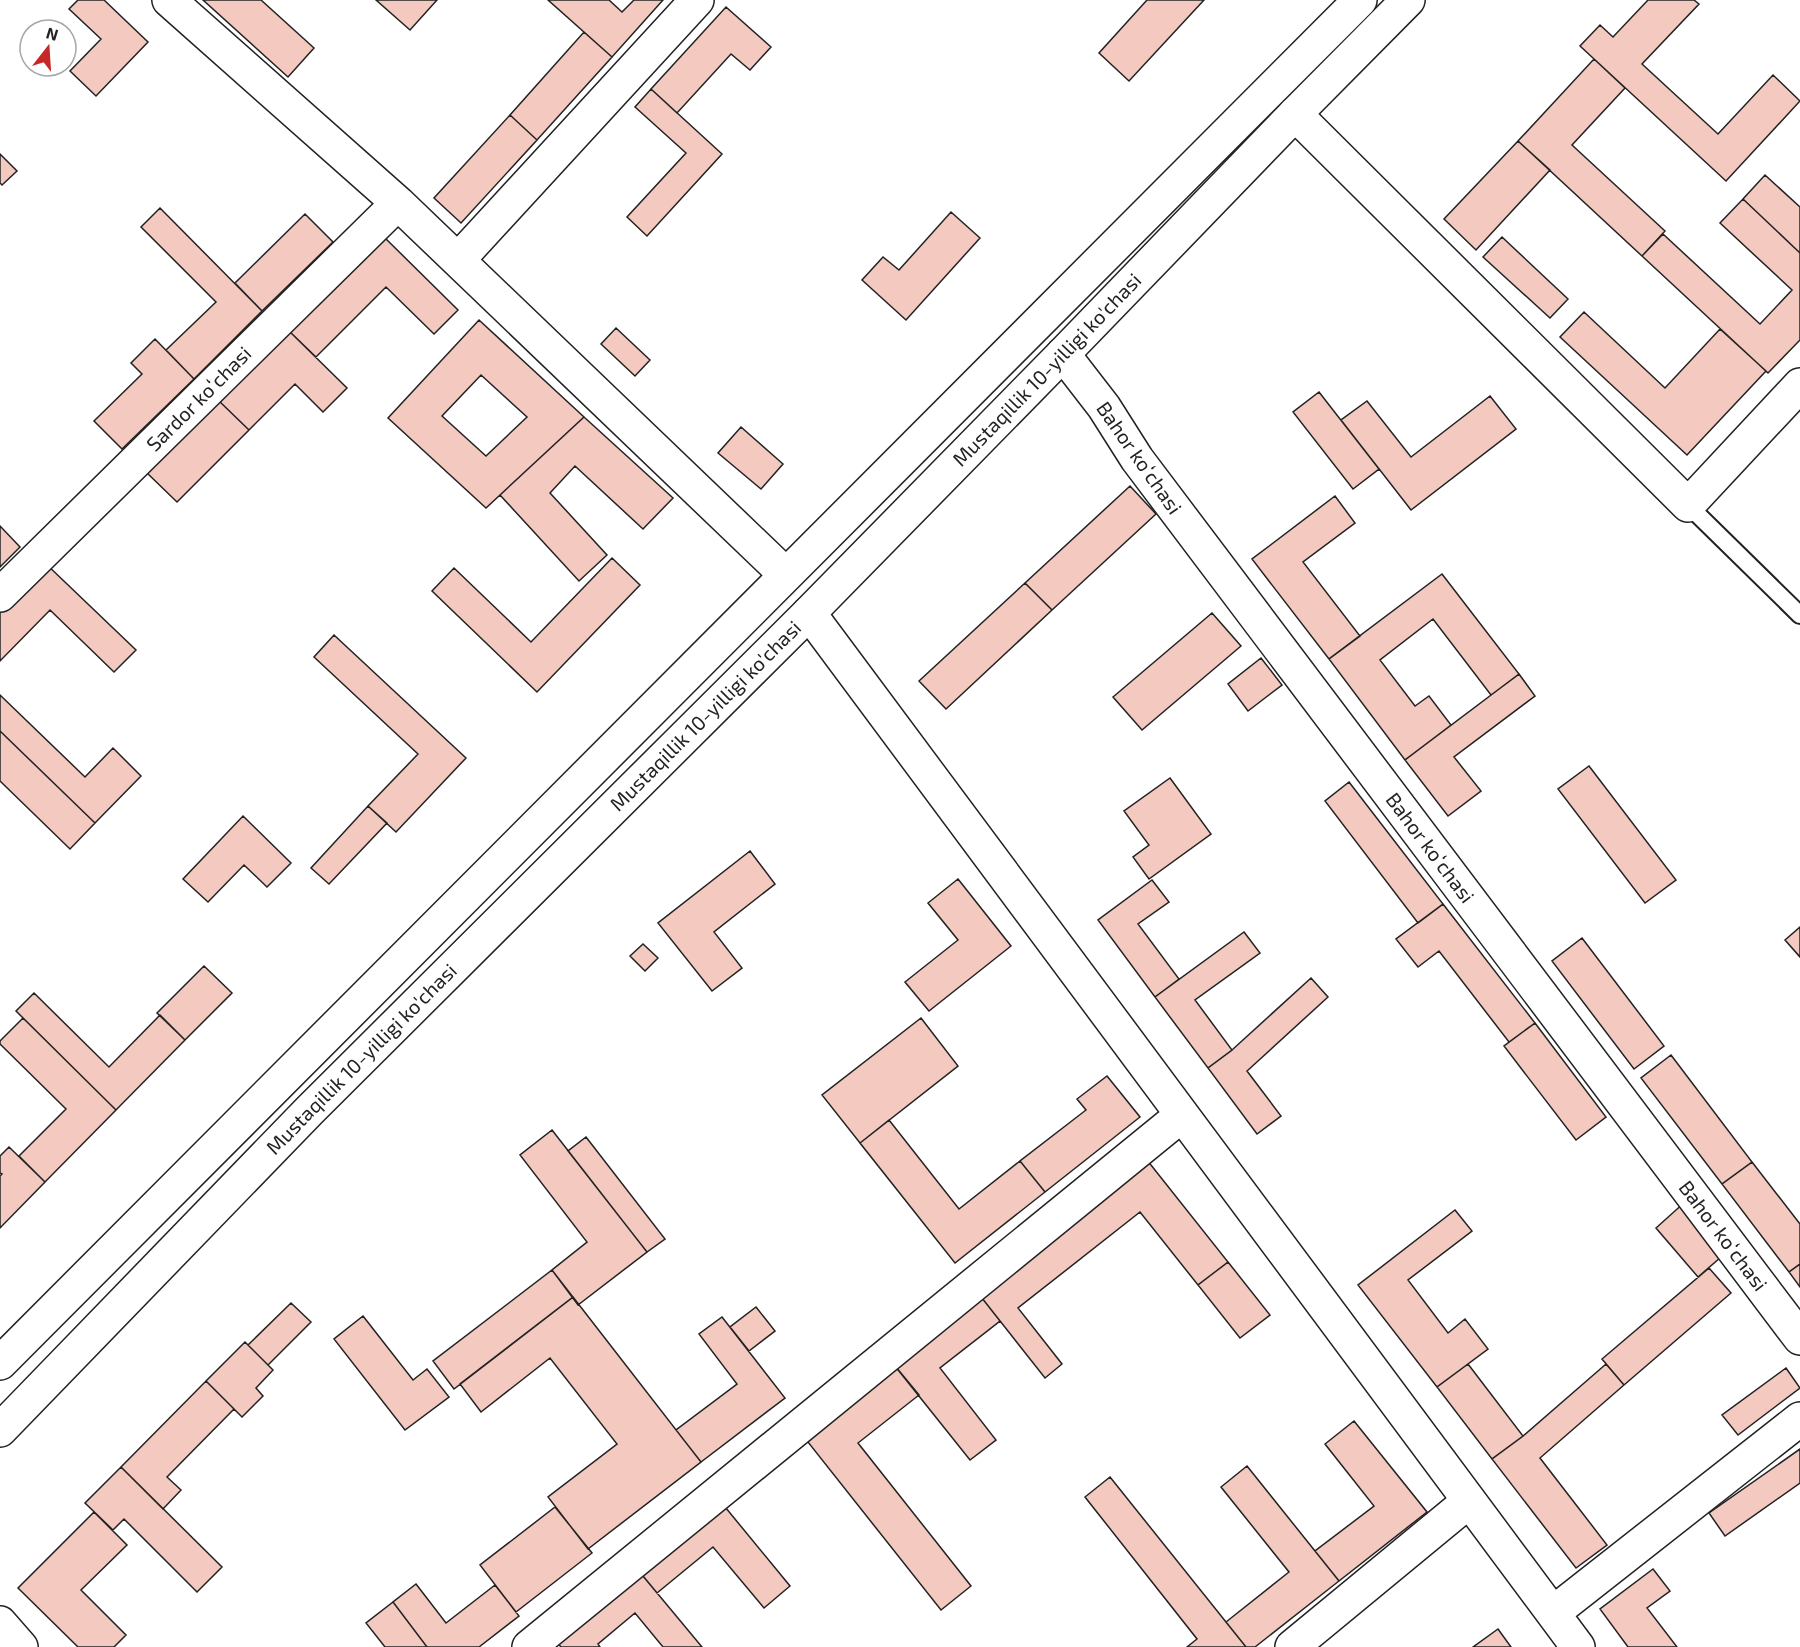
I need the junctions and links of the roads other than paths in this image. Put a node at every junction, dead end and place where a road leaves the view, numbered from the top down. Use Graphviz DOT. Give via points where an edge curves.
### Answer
graph roads {
  1 [pos="169,0"];
  2 [pos="697,0"];
  3 [pos="1360,0"];
  4 [pos="1408,0"];
  5 [pos="1295,114"];
  6 [pos="398,203"];
  7 [pos="458,260"];
  8 [pos="1063,354"];
  9 [pos="1800,385"];
  10 [pos="1688,505"];
  11 [pos="785,574"];
  12 [pos="0,595"];
  13 [pos="809,613"];
  14 [pos="1800,615"];
  15 [pos="1182,1115"];
  16 [pos="1800,1338"];
  17 [pos="0,1363"];
  18 [pos="1800,1419"];
  19 [pos="0,1430"];
  20 [pos="1470,1501"];
  21 [pos="1553,1613"];
  22 [pos="0,1623"];
  23 [pos="21,1647"];
  24 [pos="529,1647"];
  25 [pos="1292,1647"];
  26 [pos="1578,1647"];
  1 -- 6 [label="street"];
  2 -- 7 [label="street"];
  3 -- 11 [label="street, Mustaqillik 10-yilligi ko'chasi"];
  4 -- 5 [label="street, Mustaqillik 10-yilligi ko'chasi"];
  5 -- 8 [label="street, Mustaqillik 10-yilligi ko'chasi"];
  5 -- 10 [label="street"];
  6 -- 7 [label="street"];
  6 -- 12 [label="street, Sardor koʻchasi"];
  7 -- 11 [label="street"];
  8 -- 13 [label="street, Mustaqillik 10-yilligi ko'chasi"];
  8 -- 16 [label="street, Bahor koʻchasi" via="1137,459"];
  9 -- 10 [label="street"];
  10 -- 14 [label="lane"];
  11 -- 17 [label="street, Mustaqillik 10-yilligi ko'chasi"];
  13 -- 15 [label="street"];
  13 -- 19 [label="street, Mustaqillik 10-yilligi ko'chasi" via="317,1103"];
  15 -- 20 [label="street"];
  15 -- 24 [label="street"];
  18 -- 21 [label="street"];
  20 -- 21 [label="street"];
  20 -- 25 [label="street"];
  21 -- 26 [label="street"];
  22 -- 23 [label="street"];
}
